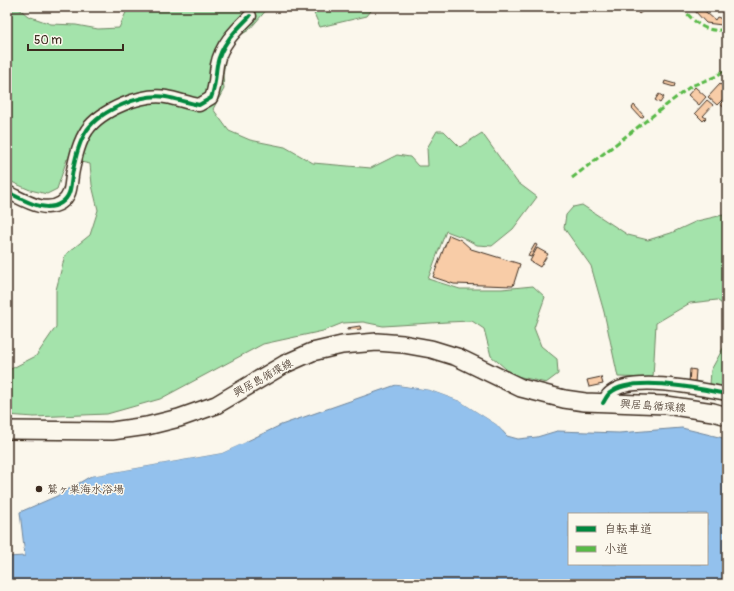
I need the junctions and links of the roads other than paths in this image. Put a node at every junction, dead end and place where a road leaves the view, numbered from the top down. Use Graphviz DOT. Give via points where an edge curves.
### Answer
graph roads {
  1 [pos="250,16"];
  2 [pos="7,192"];
  3 [pos="727,394"];
  4 [pos="603,403"];
  5 [pos="727,416"];
  6 [pos="7,430"];
  1 -- 2 [label="street" via="232,34 222,51 211,98 199,105 166,97 147,97 120,105 104,115 88,129 79,144 72,172 71,191 62,203 49,207 35,205"];
  3 -- 4 [label="street" via="662,384 631,385 609,393"];
  4 -- 5 [label="main road, 興居島循環線" via="666,405"];
  4 -- 6 [label="main road, 興居島循環線" via="564,399 521,388 457,357 431,349 377,342 342,345 312,352 285,364 216,405 147,426 112,431"];
}
